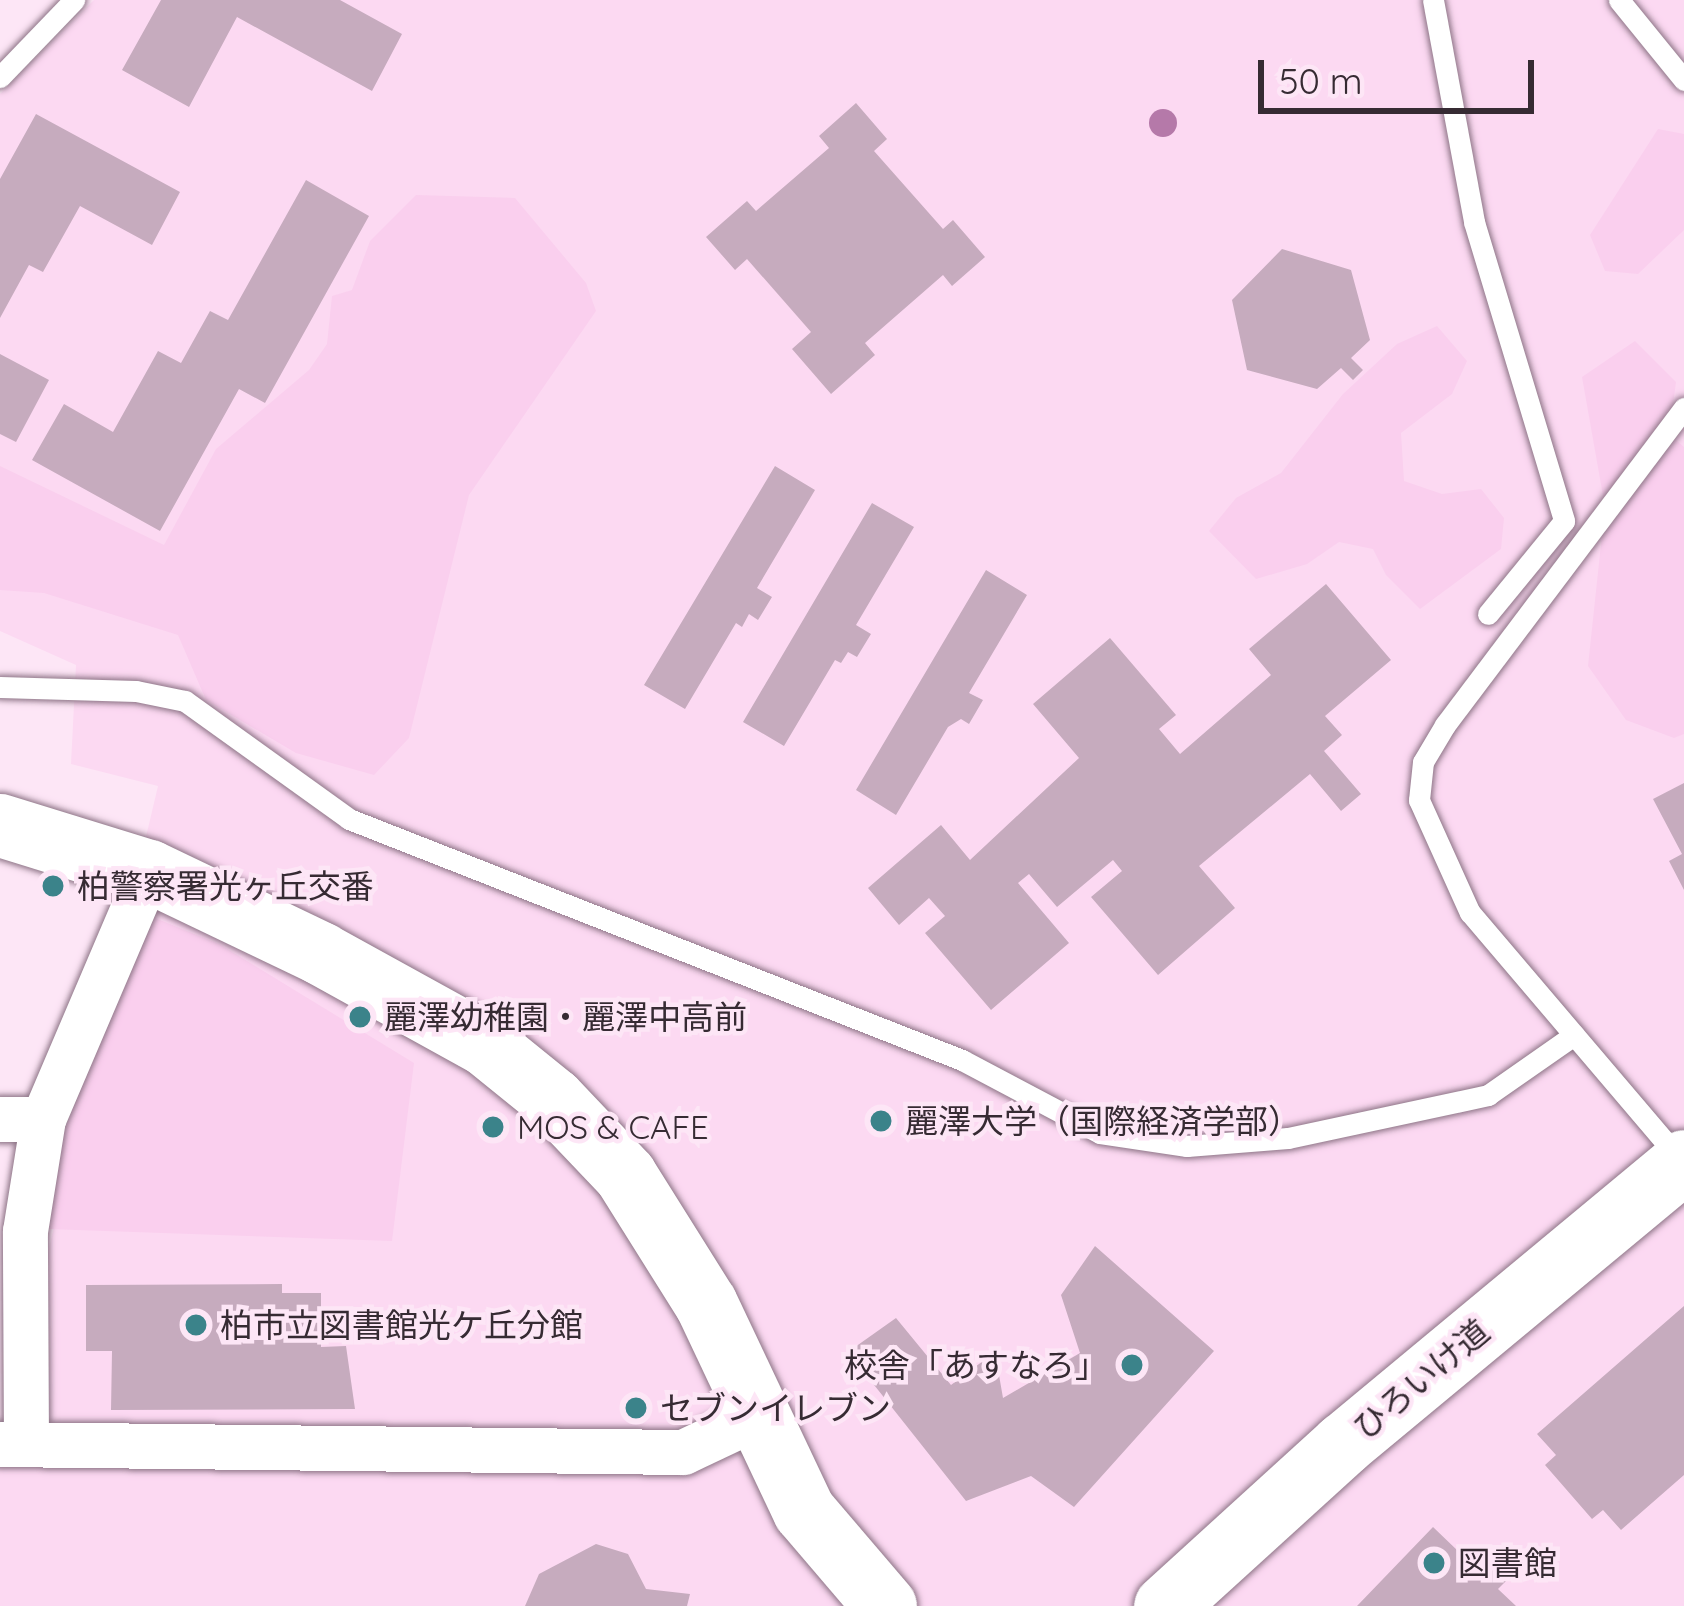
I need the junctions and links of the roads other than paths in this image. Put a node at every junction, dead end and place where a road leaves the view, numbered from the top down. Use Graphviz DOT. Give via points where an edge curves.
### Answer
graph roads {
  1 [pos="74,0"];
  2 [pos="1433,0"];
  3 [pos="1619,0"];
  4 [pos="0,77"];
  5 [pos="1684,80"];
  6 [pos="1684,408"];
  7 [pos="1488,614"];
  8 [pos="0,687"];
  9 [pos="0,825"];
  10 [pos="149,871"];
  11 [pos="1574,1035"];
  12 [pos="21,1119"];
  13 [pos="1683,1161"];
  14 [pos="755,1418"];
  15 [pos="13,1444"];
  16 [pos="885,1606"];
  17 [pos="1165,1606"];
  1 -- 4 [label="lane"];
  2 -- 7 [label="lane" via="1474,222 1564,521"];
  3 -- 5 [label="lane"];
  6 -- 11 [label="lane" via="1423,762 1419,800 1470,914"];
  8 -- 11 [label="lane" via="136,691 185,701 349,819 962,1060 1100,1133 1187,1146 1288,1138 1488,1095"];
  9 -- 10 [label="street"];
  10 -- 12 [label="street"];
  10 -- 14 [label="street" via="485,1044 553,1100 625,1175 679,1258"];
  11 -- 13 [label="lane"];
  12 -- 15 [label="street" via="25,1231"];
  13 -- 17 [label="street, ひろいけ道" via="1343,1444"];
  14 -- 15 [label="street" via="683,1452"];
  14 -- 16 [label="street" via="803,1511"];
}
